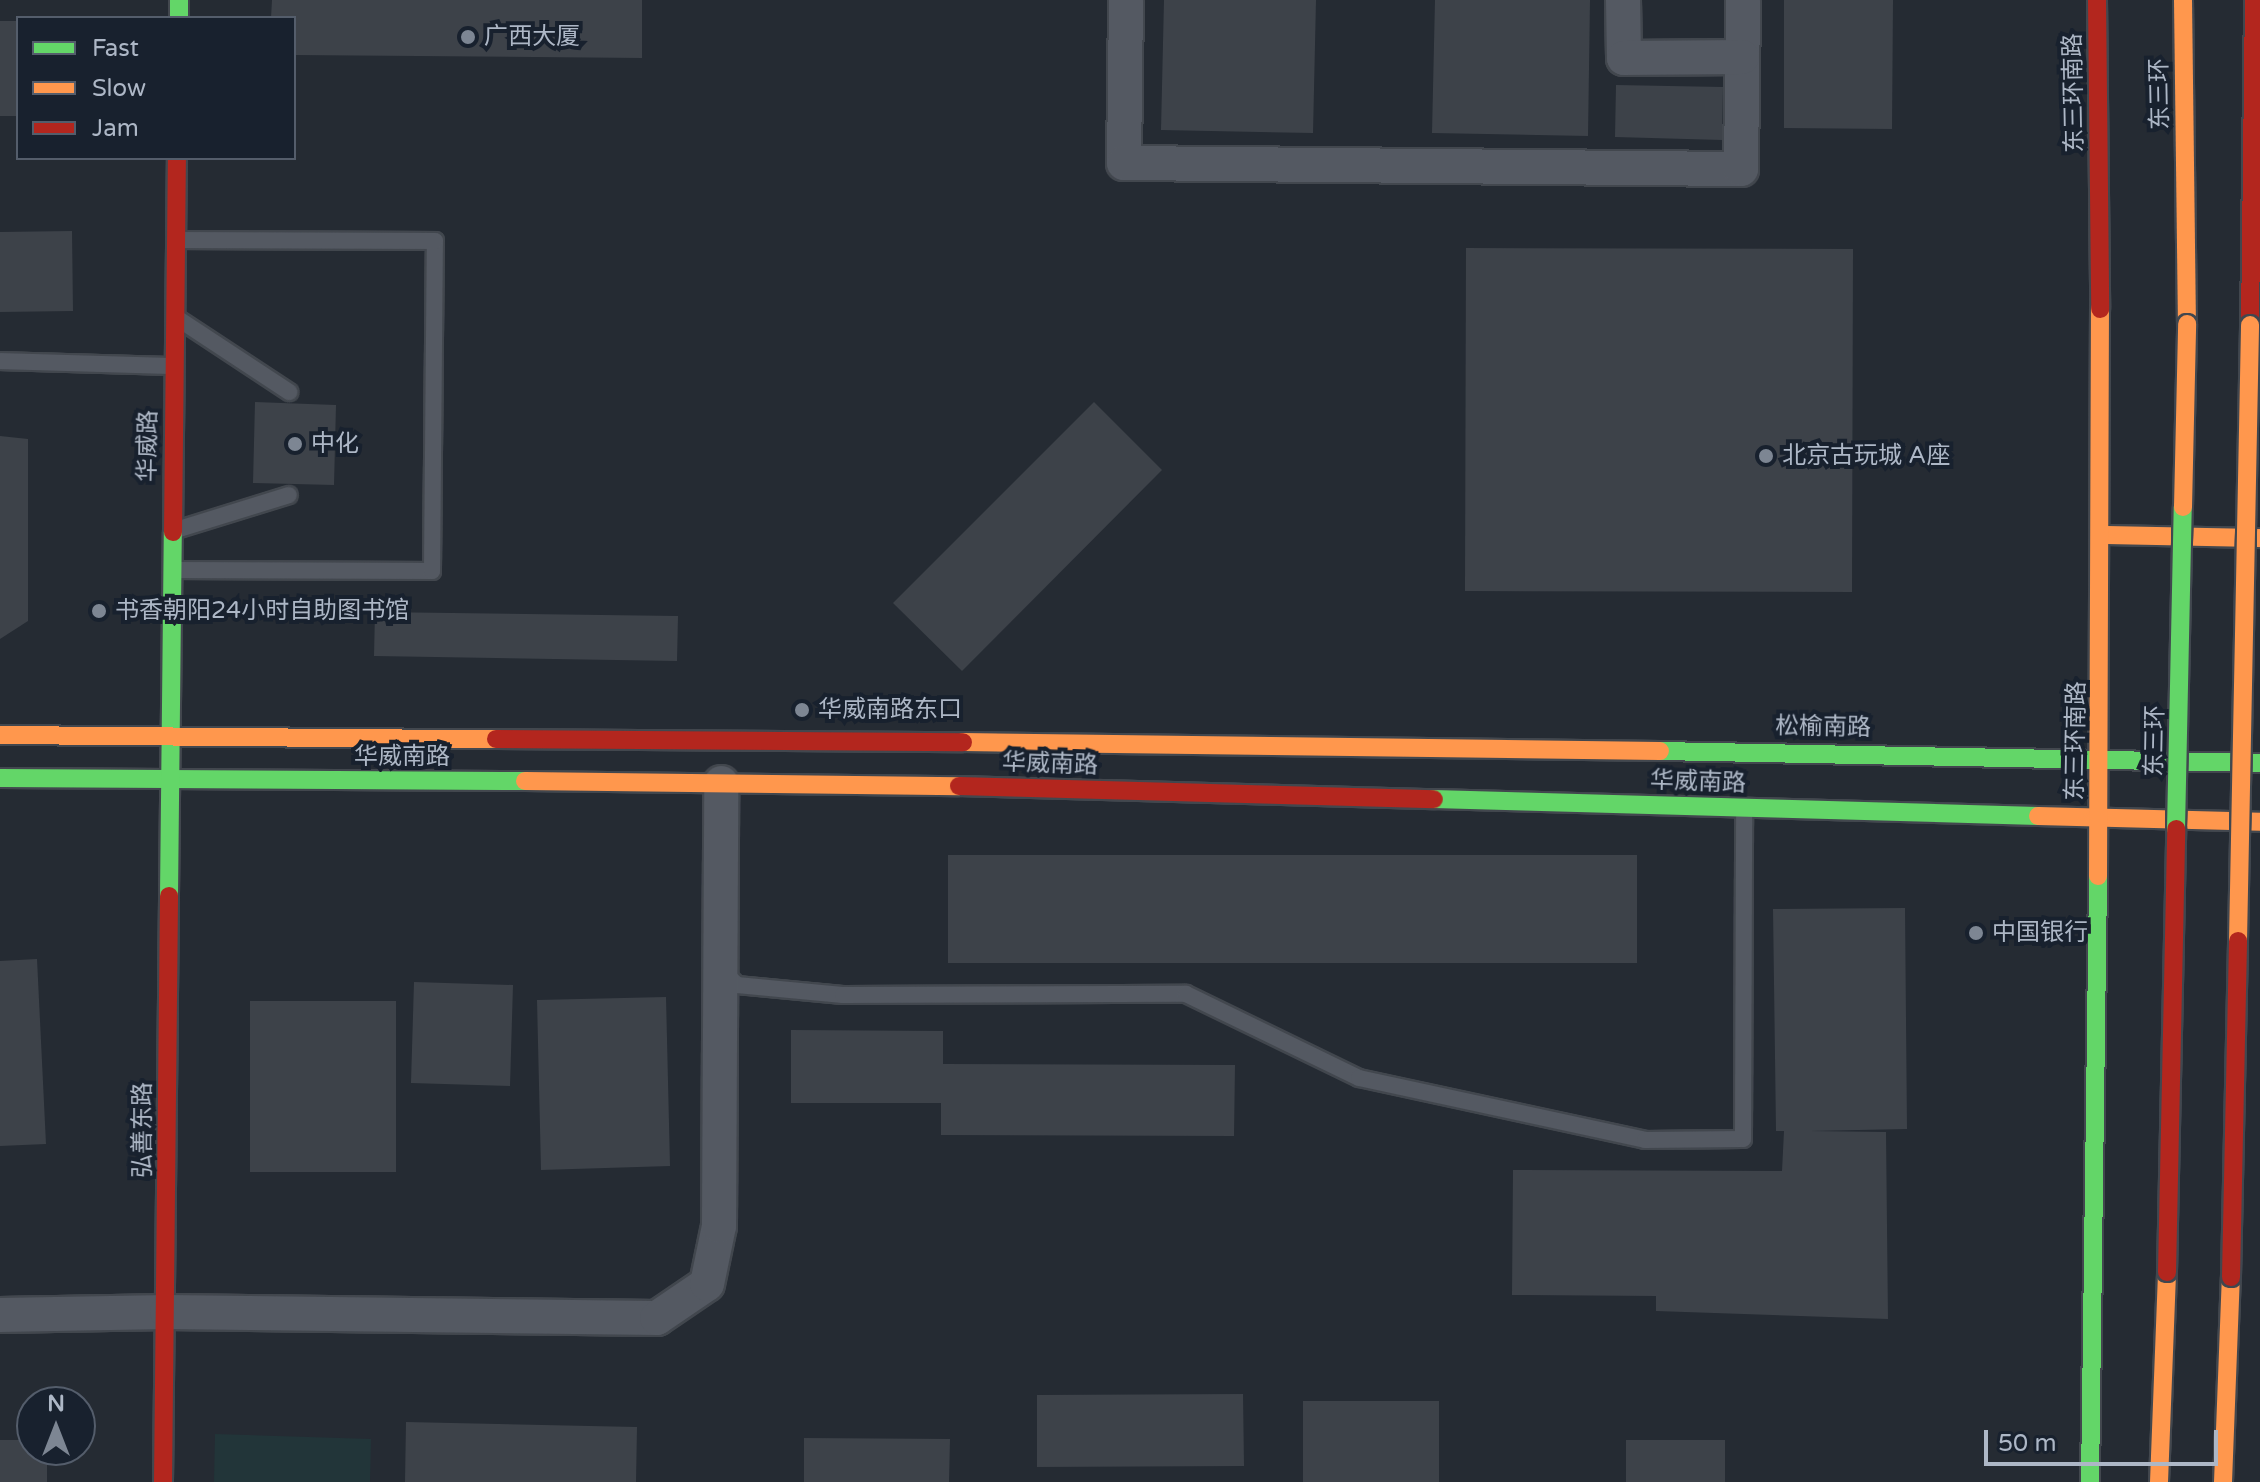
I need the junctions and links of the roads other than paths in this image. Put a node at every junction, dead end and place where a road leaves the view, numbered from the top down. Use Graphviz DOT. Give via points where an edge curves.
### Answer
graph roads {
  1 [pos="1126,0"];
  2 [pos="1623,0"];
  3 [pos="1743,0"];
  4 [pos="2097,0"];
  5 [pos="2183,0"];
  6 [pos="2254,0"];
  7 [pos="1742,57"];
  8 [pos="177,160"];
  9 [pos="175,240"];
  10 [pos="174,316"];
  11 [pos="0,361"];
  12 [pos="173,366"];
  13 [pos="289,392"];
  14 [pos="289,495"];
  15 [pos="170,532"];
  16 [pos="2103,535"];
  17 [pos="2260,538"];
  18 [pos="170,570"];
  19 [pos="0,735"];
  20 [pos="167,735"];
  21 [pos="1385,745"];
  22 [pos="2100,757"];
  23 [pos="2260,763"];
  24 [pos="0,778"];
  25 [pos="166,779"];
  26 [pos="721,783"];
  27 [pos="1744,807"];
  28 [pos="2099,817"];
  29 [pos="2260,822"];
  30 [pos="721,969"];
  31 [pos="167,1312"];
  32 [pos="0,1315"];
  33 [pos="163,1482"];
  34 [pos="2090,1482"];
  35 [pos="2159,1482"];
  36 [pos="2223,1482"];
  1 -- 7 [label="street" via="1124,163 1741,169"];
  2 -- 7 [label="street" via="1624,58"];
  3 -- 7 [label="street"];
  4 -- 16 [label="main road, 东三环南路"];
  5 -- 35 [label="main road, 东三环, bridge" via="2187,324"];
  6 -- 36 [label="main road, bridge"];
  8 -- 9 [label="main road, 华威路"];
  9 -- 10 [label="main road, 华威路"];
  9 -- 18 [label="lane" via="435,241 432,571"];
  10 -- 12 [label="main road, 华威路"];
  10 -- 13 [label="lane"];
  11 -- 12 [label="lane"];
  12 -- 15 [label="main road, 华威路"];
  14 -- 15 [label="lane"];
  15 -- 18 [label="main road, 华威路"];
  16 -- 17 [label="main road"];
  16 -- 22 [label="main road, 东三环南路"];
  18 -- 20 [label="main road, 华威路"];
  19 -- 20 [label="main road, 华威南路"];
  20 -- 21 [label="main road, 华威南路"];
  20 -- 25 [label="main road, 弘善东路"];
  21 -- 22 [label="main road, 松榆南路"];
  22 -- 23 [label="main road, 松榆南路"];
  22 -- 28 [label="main road, 东三环南路"];
  24 -- 25 [label="main road, 华威南路"];
  25 -- 26 [label="main road, 华威南路"];
  25 -- 31 [label="main road, 弘善东路"];
  26 -- 27 [label="main road, 华威南路"];
  26 -- 30 [label="street"];
  27 -- 28 [label="main road, 华威南路"];
  27 -- 30 [label="lane" via="1743,1139 1645,1140 1359,1078 1186,994 843,995 737,985"];
  28 -- 29 [label="main road, 华威南路"];
  28 -- 34 [label="main road, 东三环南路"];
  30 -- 31 [label="street" via="719,1226 707,1284 657,1318"];
  31 -- 32 [label="street"];
  31 -- 33 [label="main road, 弘善东路"];
}
